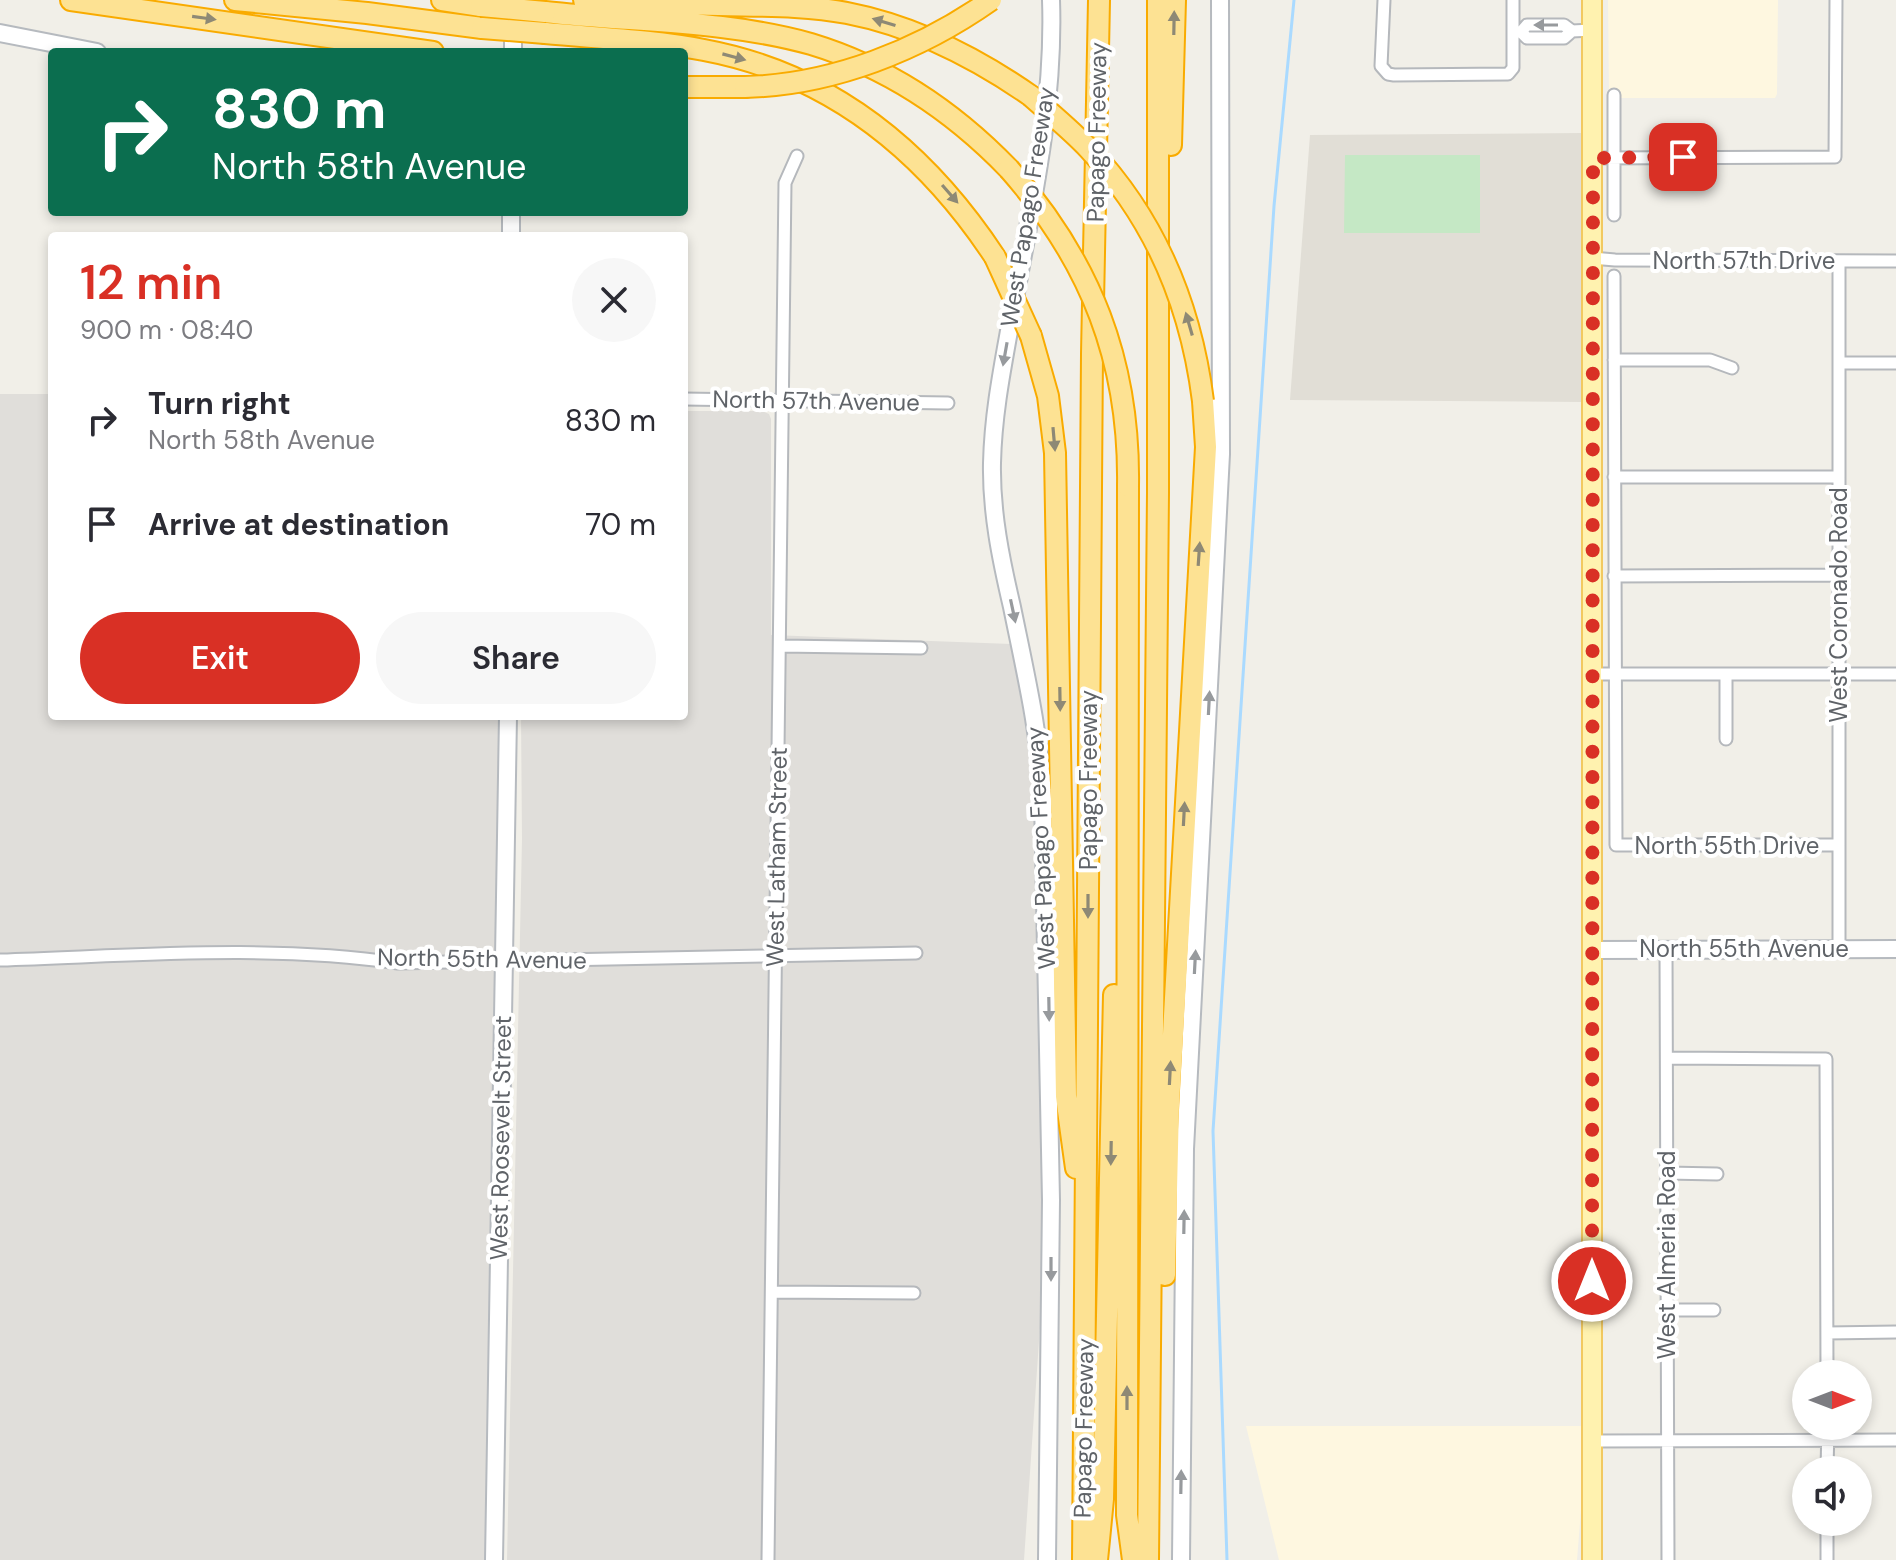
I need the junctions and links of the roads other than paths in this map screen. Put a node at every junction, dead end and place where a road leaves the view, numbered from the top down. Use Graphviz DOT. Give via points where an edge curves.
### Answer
graph roads {
  1 [pos="71,0"];
  2 [pos="235,0"];
  3 [pos="442,0"];
  4 [pos="513,0"];
  5 [pos="584,0"];
  6 [pos="991,0"];
  7 [pos="1051,0"];
  8 [pos="1087,0"];
  9 [pos="1099,0"];
  10 [pos="1158,0"];
  11 [pos="1175,0"];
  12 [pos="1220,0"];
  13 [pos="1384,0"];
  14 [pos="1513,0"];
  15 [pos="1592,0"];
  16 [pos="1836,0"];
  17 [pos="482,18"];
  18 [pos="545,23"];
  19 [pos="1592,30"];
  20 [pos="1517,32"];
  21 [pos="0,33"];
  22 [pos="77,48"];
  23 [pos="405,48"];
  24 [pos="513,48"];
  25 [pos="688,87"];
  26 [pos="1097,93"];
  27 [pos="1614,95"];
  28 [pos="797,156"];
  29 [pos="1614,157"];
  30 [pos="1593,158"];
  31 [pos="1614,215"];
  32 [pos="1592,258"];
  33 [pos="1839,261"];
  34 [pos="1896,261"];
  35 [pos="1614,276"];
  36 [pos="1614,360"];
  37 [pos="1839,363"];
  38 [pos="1896,363"];
  39 [pos="1732,368"];
  40 [pos="688,399"];
  41 [pos="783,401"];
  42 [pos="948,403"];
  43 [pos="1614,477"];
  44 [pos="1839,477"];
  45 [pos="1124,487"];
  46 [pos="1158,493"];
  47 [pos="1839,575"];
  48 [pos="1614,576"];
  49 [pos="780,646"];
  50 [pos="921,648"];
  51 [pos="1614,673"];
  52 [pos="1592,674"];
  53 [pos="1726,674"];
  54 [pos="1839,674"];
  55 [pos="1896,674"];
  56 [pos="508,720"];
  57 [pos="1726,739"];
  58 [pos="1839,845"];
  59 [pos="1839,948"];
  60 [pos="1896,949"];
  61 [pos="1592,950"];
  62 [pos="1666,950"];
  63 [pos="916,953"];
  64 [pos="776,955"];
  65 [pos="0,960"];
  66 [pos="504,962"];
  67 [pos="1667,1058"];
  68 [pos="1667,1173"];
  69 [pos="1717,1174"];
  70 [pos="1086,1240"];
  71 [pos="772,1292"];
  72 [pos="914,1293"];
  73 [pos="1667,1310"];
  74 [pos="1714,1310"];
  75 [pos="1896,1332"];
  76 [pos="1827,1333"];
  77 [pos="1827,1360"];
  78 [pos="1150,1374"];
  79 [pos="1668,1440"];
  80 [pos="1792,1440"];
  81 [pos="1828,1440"];
  82 [pos="1872,1440"];
  83 [pos="1896,1440"];
  84 [pos="1592,1441"];
  85 [pos="1827,1456"];
  86 [pos="1827,1536"];
  87 [pos="494,1560"];
  88 [pos="768,1560"];
  89 [pos="1047,1560"];
  90 [pos="1083,1560"];
  91 [pos="1097,1560"];
  92 [pos="1133,1560"];
  93 [pos="1148,1560"];
  94 [pos="1181,1560"];
  95 [pos="1592,1560"];
  96 [pos="1668,1560"];
  97 [pos="1827,1560"];
  1 -- 23 [label="highway, one-way"];
  2 -- 17 [label="highway"];
  3 -- 17 [label="highway"];
  4 -- 24 [label="main road"];
  78 -- 5 [label="highway, one-way, bridge" via="1164,1287 1169,1091 1205,470 1203,401 1192,336 1167,262 1136,208 1088,147 1031,96 943,44 845,13"];
  6 -- 25 [label="highway, bridge" via="881,59 800,81"];
  7 -- 89 [label="main road, West Papago Freeway, one-way" via="1044,132 998,392 992,466 996,529 1042,764 1051,1200"];
  8 -- 26 [label="highway"];
  9 -- 26 [label="highway, Papago Freeway"];
  10 -- 46 [label="highway"];
  46 -- 11 [label="highway, one-way"];
  94 -- 12 [label="main road, one-way" via="1185,1149 1221,454"];
  13 -- 20 [label="street" via="1381,66 1388,74 1508,74"];
  14 -- 20 [label="street"];
  15 -- 19 [label="main road"];
  16 -- 29 [label="street" via="1835,157"];
  17 -- 18 [label="highway, bridge"];
  18 -- 45 [label="highway" via="726,29 811,45 885,73 973,134 1006,172 1069,269 1098,337"];
  18 -- 70 [label="highway, one-way, bridge" via="760,64 823,91 878,126 911,153 970,218 995,257 1031,336 1046,384 1055,453 1066,1096"];
  19 -- 20 [label="street" via="1527,25"];
  19 -- 30 [label="main road"];
  21 -- 22 [label="main road"];
  26 -- 70 [label="highway, Papago Freeway, one-way"];
  27 -- 29 [label="street"];
  28 -- 41 [label="street, West Latham Street" via="785,183"];
  29 -- 30 [label="street"];
  29 -- 31 [label="street"];
  30 -- 32 [label="main road"];
  32 -- 33 [label="street, North 57th Drive"];
  32 -- 52 [label="main road"];
  33 -- 34 [label="street, North 57th Drive"];
  33 -- 37 [label="street, West Coronado Road"];
  35 -- 36 [label="street"];
  36 -- 39 [label="street" via="1710,360"];
  36 -- 43 [label="street"];
  37 -- 38 [label="street"];
  37 -- 44 [label="street, West Coronado Road"];
  40 -- 41 [label="street, North 57th Avenue"];
  41 -- 42 [label="street, North 57th Avenue"];
  41 -- 49 [label="street, West Latham Street"];
  43 -- 44 [label="street"];
  43 -- 48 [label="street"];
  44 -- 47 [label="street, West Coronado Road"];
  45 -- 91 [label="highway, one-way" via="1111,1192"];
  92 -- 45 [label="highway, one-way" via="1127,1515"];
  46 -- 78 [label="highway"];
  47 -- 48 [label="street"];
  47 -- 54 [label="street, West Coronado Road"];
  48 -- 51 [label="street"];
  49 -- 50 [label="street"];
  49 -- 64 [label="street, West Latham Street"];
  51 -- 52 [label="street"];
  51 -- 53 [label="street"];
  51 -- 58 [label="street, North 55th Drive" via="1616,845"];
  52 -- 61 [label="main road"];
  53 -- 54 [label="street"];
  53 -- 57 [label="street"];
  54 -- 55 [label="street"];
  54 -- 58 [label="street, West Coronado Road"];
  56 -- 66 [label="main road, West Roosevelt Street"];
  58 -- 59 [label="street, West Coronado Road"];
  59 -- 60 [label="main road, North 55th Avenue"];
  59 -- 62 [label="main road, North 55th Avenue"];
  61 -- 62 [label="main road, North 55th Avenue"];
  61 -- 84 [label="main road"];
  62 -- 67 [label="street, West Almeria Road"];
  63 -- 64 [label="street, North 55th Avenue"];
  64 -- 66 [label="street, North 55th Avenue"];
  64 -- 71 [label="street, West Latham Street"];
  65 -- 66 [label="street, North 55th Avenue" via="261,952 398,963"];
  66 -- 87 [label="main road, West Roosevelt Street"];
  67 -- 68 [label="street, West Almeria Road"];
  67 -- 76 [label="street" via="1826,1059"];
  68 -- 69 [label="street"];
  68 -- 73 [label="street, West Almeria Road"];
  70 -- 90 [label="highway, Papago Freeway"];
  71 -- 72 [label="street"];
  71 -- 88 [label="street, West Latham Street"];
  73 -- 74 [label="street"];
  73 -- 79 [label="street, West Almeria Road"];
  75 -- 76 [label="street"];
  76 -- 77 [label="street"];
  78 -- 93 [label="highway"];
  79 -- 80 [label="street"];
  79 -- 84 [label="street"];
  79 -- 96 [label="street, West Almeria Road"];
  81 -- 85 [label="street"];
  82 -- 83 [label="street"];
  84 -- 95 [label="main road"];
  86 -- 97 [label="street"];
}
